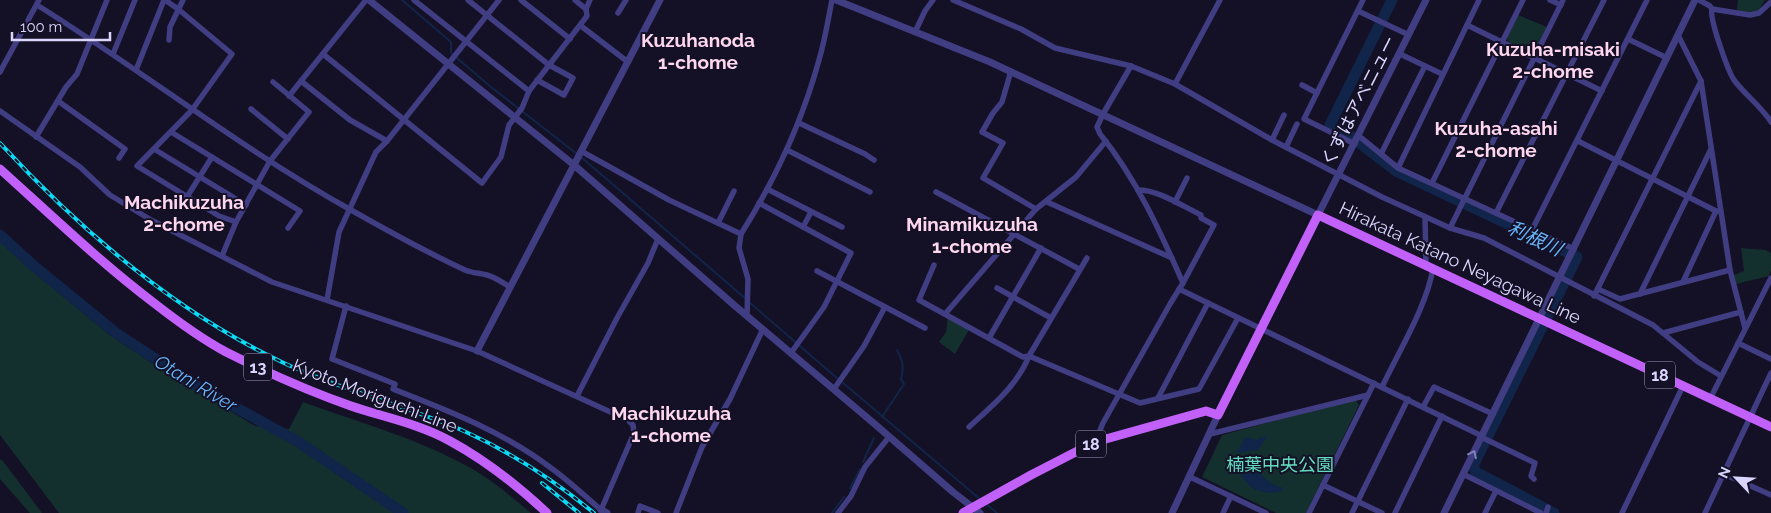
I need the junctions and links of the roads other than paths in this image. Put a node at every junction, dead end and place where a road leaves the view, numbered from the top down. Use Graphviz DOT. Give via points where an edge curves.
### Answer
graph roads {
  1 [pos="107,0"];
  2 [pos="135,0"];
  3 [pos="164,0"];
  4 [pos="182,0"];
  5 [pos="367,0"];
  6 [pos="414,0"];
  7 [pos="468,0"];
  8 [pos="499,0"];
  9 [pos="521,0"];
  10 [pos="575,0"];
  11 [pos="590,0"];
  12 [pos="626,0"];
  13 [pos="832,0"];
  14 [pos="836,0"];
  15 [pos="933,0"];
  16 [pos="953,0"];
  17 [pos="1220,0"];
  18 [pos="1363,0"];
  19 [pos="1426,0"];
  20 [pos="1479,0"];
  21 [pos="1523,0"];
  22 [pos="1550,0"];
  23 [pos="1604,0"];
  24 [pos="1647,0"];
  25 [pos="1697,0"];
  26 [pos="657,1"];
  27 [pos="1771,2"];
  28 [pos="38,3"];
  29 [pos="1562,3"];
  30 [pos="178,9"];
  31 [pos="586,9"];
  32 [pos="1712,10"];
  33 [pos="1358,11"];
  34 [pos="618,13"];
  35 [pos="487,15"];
  36 [pos="1467,25"];
  37 [pos="581,26"];
  38 [pos="915,32"];
  39 [pos="1409,35"];
  40 [pos="1678,35"];
  41 [pos="92,39"];
  42 [pos="570,39"];
  43 [pos="1628,39"];
  44 [pos="169,40"];
  45 [pos="466,42"];
  46 [pos="1502,42"];
  47 [pos="113,54"];
  48 [pos="323,54"];
  49 [pos="1400,54"];
  50 [pos="1533,57"];
  51 [pos="1667,58"];
  52 [pos="628,62"];
  53 [pos="448,64"];
  54 [pos="549,65"];
  55 [pos="1131,66"];
  56 [pos="1425,66"];
  57 [pos="136,70"];
  58 [pos="1011,71"];
  59 [pos="0,72"];
  60 [pos="1442,74"];
  61 [pos="1567,74"];
  62 [pos="537,80"];
  63 [pos="301,81"];
  64 [pos="1701,81"];
  65 [pos="273,82"];
  66 [pos="1175,84"];
  67 [pos="1302,85"];
  68 [pos="529,91"];
  69 [pos="1602,91"];
  70 [pos="1317,92"];
  71 [pos="289,96"];
  72 [pos="58,102"];
  73 [pos="251,109"];
  74 [pos="192,110"];
  75 [pos="0,111"];
  76 [pos="1103,114"];
  77 [pos="1284,115"];
  78 [pos="514,117"];
  79 [pos="404,120"];
  80 [pos="1771,122"];
  81 [pos="799,123"];
  82 [pos="1297,124"];
  83 [pos="172,132"];
  84 [pos="1358,136"];
  85 [pos="36,137"];
  86 [pos="288,139"];
  87 [pos="1272,140"];
  88 [pos="387,141"];
  89 [pos="1578,141"];
  90 [pos="1106,142"];
  91 [pos="1355,144"];
  92 [pos="1286,147"];
  93 [pos="154,149"];
  94 [pos="1710,149"];
  95 [pos="787,150"];
  96 [pos="581,151"];
  97 [pos="1381,154"];
  98 [pos="212,157"];
  99 [pos="119,158"];
  100 [pos="874,160"];
  101 [pos="270,161"];
  102 [pos="1617,161"];
  103 [pos="574,165"];
  104 [pos="1398,168"];
  105 [pos="0,170"];
  106 [pos="1339,174"];
  107 [pos="200,177"];
  108 [pos="1187,178"];
  109 [pos="1652,179"];
  110 [pos="1432,183"];
  111 [pos="257,185"];
  112 [pos="766,189"];
  113 [pos="1138,190"];
  114 [pos="734,191"];
  115 [pos="870,192"];
  116 [pos="936,192"];
  117 [pos="1687,196"];
  118 [pos="187,197"];
  119 [pos="1464,198"];
  120 [pos="1047,202"];
  121 [pos="1175,202"];
  122 [pos="759,203"];
  123 [pos="246,205"];
  124 [pos="1036,209"];
  125 [pos="350,210"];
  126 [pos="1718,211"];
  127 [pos="811,212"];
  128 [pos="1496,213"];
  129 [pos="1318,215"];
  130 [pos="1425,218"];
  131 [pos="236,222"];
  132 [pos="289,223"];
  133 [pos="718,223"];
  134 [pos="802,226"];
  135 [pos="842,227"];
  136 [pos="1450,228"];
  137 [pos="1532,230"];
  138 [pos="741,234"];
  139 [pos="1015,234"];
  140 [pos="658,239"];
  141 [pos="1041,248"];
  142 [pos="1574,249"];
  143 [pos="222,256"];
  144 [pos="1087,258"];
  145 [pos="1172,258"];
  146 [pos="934,265"];
  147 [pos="1429,266"];
  148 [pos="1080,269"];
  149 [pos="817,270"];
  150 [pos="1730,270"];
  151 [pos="1559,277"];
  152 [pos="1771,278"];
  153 [pos="836,281"];
  154 [pos="1683,282"];
  155 [pos="1183,283"];
  156 [pos="510,287"];
  157 [pos="997,288"];
  158 [pos="1598,288"];
  159 [pos="1178,289"];
  160 [pos="1640,294"];
  161 [pos="1012,296"];
  162 [pos="1594,296"];
  163 [pos="327,300"];
  164 [pos="1208,303"];
  165 [pos="346,306"];
  166 [pos="885,306"];
  167 [pos="1741,312"];
  168 [pos="945,314"];
  169 [pos="748,316"];
  170 [pos="1051,318"];
  171 [pos="1238,318"];
  172 [pos="1544,320"];
  173 [pos="925,328"];
  174 [pos="1745,328"];
  175 [pos="763,329"];
  176 [pos="1261,329"];
  177 [pos="1663,333"];
  178 [pos="989,338"];
  179 [pos="1738,343"];
  180 [pos="477,351"];
  181 [pos="791,353"];
  182 [pos="1029,356"];
  183 [pos="1771,359"];
  184 [pos="1771,373"];
  185 [pos="1721,376"];
  186 [pos="1374,383"];
  187 [pos="1683,386"];
  188 [pos="1382,387"];
  189 [pos="834,389"];
  190 [pos="1120,395"];
  191 [pos="1368,395"];
  192 [pos="577,396"];
  193 [pos="1158,398"];
  194 [pos="1408,399"];
  195 [pos="1710,399"];
  196 [pos="1423,407"];
  197 [pos="1492,414"];
  198 [pos="1218,416"];
  199 [pos="1442,416"];
  200 [pos="1750,417"];
  201 [pos="969,427"];
  202 [pos="1771,427"];
  203 [pos="1210,434"];
  204 [pos="889,437"];
  205 [pos="1484,438"];
  206 [pos="1095,442"];
  207 [pos="1463,474"];
  208 [pos="1724,474"];
  209 [pos="1190,476"];
  210 [pos="1534,479"];
  211 [pos="1323,485"];
  212 [pos="1496,491"];
  213 [pos="1771,495"];
  214 [pos="1231,496"];
  215 [pos="1358,501"];
  216 [pos="977,510"];
  217 [pos="1532,511"];
  218 [pos="604,512"];
  219 [pos="547,513"];
  220 [pos="638,513"];
  221 [pos="658,513"];
  222 [pos="676,513"];
  223 [pos="838,513"];
  224 [pos="963,513"];
  225 [pos="1172,513"];
  226 [pos="1223,513"];
  227 [pos="1266,513"];
  228 [pos="1310,513"];
  229 [pos="1352,513"];
  230 [pos="1382,513"];
  231 [pos="1394,513"];
  232 [pos="1444,513"];
  233 [pos="1485,513"];
  234 [pos="1540,513"];
  235 [pos="1622,513"];
  236 [pos="1705,513"];
  1 -- 41 [label="street"];
  2 -- 47 [label="street"];
  3 -- 30 [label="street"];
  3 -- 57 [label="street"];
  4 -- 30 [label="street"];
  5 -- 48 [label="street"];
  5 -- 53 [label="street"];
  6 -- 45 [label="street"];
  7 -- 35 [label="street"];
  8 -- 35 [label="street"];
  9 -- 42 [label="street"];
  10 -- 31 [label="street"];
  11 -- 31 [label="street"];
  12 -- 34 [label="street"];
  13 -- 81 [label="street" via="819,60"];
  14 -- 38 [label="street"];
  15 -- 38 [label="street"];
  16 -- 55 [label="street" via="1021,29 1055,48"];
  17 -- 66 [label="street"];
  18 -- 33 [label="street"];
  19 -- 39 [label="street, くずはアベニュー"];
  20 -- 36 [label="street"];
  21 -- 46 [label="street"];
  22 -- 29 [label="street"];
  23 -- 61 [label="street"];
  24 -- 43 [label="street"];
  25 -- 32 [label="street"];
  25 -- 40 [label="street"];
  26 -- 52 [label="street"];
  27 -- 32 [label="street" via="1759,13 1750,15"];
  28 -- 41 [label="street"];
  28 -- 59 [label="street"];
  29 -- 50 [label="street"];
  30 -- 44 [label="street" via="170,27"];
  30 -- 74 [label="street" via="232,54"];
  31 -- 37 [label="street" via="588,16"];
  32 -- 80 [label="street" via="1713,27 1734,80"];
  33 -- 39 [label="street"];
  33 -- 70 [label="street"];
  35 -- 45 [label="street"];
  35 -- 54 [label="street"];
  36 -- 46 [label="street"];
  36 -- 60 [label="street"];
  37 -- 42 [label="street"];
  37 -- 52 [label="street"];
  38 -- 58 [label="street"];
  39 -- 49 [label="street, くずはアベニュー"];
  40 -- 51 [label="street"];
  40 -- 64 [label="street"];
  41 -- 47 [label="street"];
  41 -- 72 [label="street" via="77,74"];
  42 -- 54 [label="street"];
  43 -- 51 [label="street"];
  43 -- 69 [label="street"];
  45 -- 53 [label="street"];
  45 -- 68 [label="street"];
  46 -- 50 [label="street"];
  46 -- 110 [label="street"];
  47 -- 57 [label="street"];
  48 -- 63 [label="street"];
  48 -- 79 [label="street"];
  49 -- 56 [label="street"];
  49 -- 84 [label="street, くずはアベニュー"];
  50 -- 61 [label="street"];
  50 -- 119 [label="street"];
  51 -- 102 [label="street"];
  52 -- 96 [label="street"];
  53 -- 78 [label="street"];
  53 -- 79 [label="street"];
  54 -- 62 [label="street"];
  54 -- 62 [label="street" via="573,78 564,95"];
  55 -- 66 [label="street"];
  55 -- 76 [label="street"];
  56 -- 60 [label="street"];
  56 -- 97 [label="street"];
  57 -- 74 [label="street"];
  58 -- 76 [label="street"];
  58 -- 124 [label="street" via="1002,102 982,132 1003,143 983,178"];
  60 -- 104 [label="street"];
  61 -- 69 [label="street"];
  61 -- 128 [label="street"];
  62 -- 68 [label="street"];
  63 -- 71 [label="street"];
  63 -- 88 [label="street" via="350,120"];
  64 -- 94 [label="street"];
  64 -- 109 [label="street"];
  65 -- 71 [label="street"];
  66 -- 87 [label="street"];
  67 -- 70 [label="street"];
  68 -- 78 [label="street"];
  69 -- 89 [label="street"];
  70 -- 91 [label="street" via="1304,119"];
  71 -- 86 [label="street" via="309,112"];
  72 -- 85 [label="street"];
  72 -- 99 [label="street" via="125,149"];
  73 -- 86 [label="street"];
  74 -- 83 [label="street"];
  74 -- 101 [label="street"];
  75 -- 85 [label="street"];
  76 -- 90 [label="street" via="1097,127"];
  76 -- 129 [label="street"];
  77 -- 87 [label="street"];
  78 -- 79 [label="street" via="501,157 482,183"];
  78 -- 103 [label="street"];
  79 -- 88 [label="street"];
  81 -- 95 [label="street"];
  81 -- 100 [label="street"];
  82 -- 92 [label="street"];
  83 -- 93 [label="street"];
  83 -- 98 [label="street"];
  84 -- 91 [label="street, くずはアベニュー"];
  84 -- 97 [label="street"];
  85 -- 143 [label="street" via="80,168 110,196"];
  86 -- 101 [label="street"];
  87 -- 92 [label="street"];
  88 -- 125 [label="street" via="376,152"];
  89 -- 102 [label="street"];
  89 -- 137 [label="street"];
  90 -- 113 [label="street"];
  90 -- 120 [label="street" via="1076,177"];
  91 -- 106 [label="street, くずはアベニュー"];
  92 -- 106 [label="street"];
  93 -- 107 [label="street"];
  93 -- 118 [label="street" via="137,166"];
  94 -- 117 [label="street"];
  94 -- 126 [label="street"];
  95 -- 112 [label="street"];
  95 -- 115 [label="street"];
  96 -- 103 [label="street"];
  96 -- 133 [label="street"];
  97 -- 104 [label="street"];
  98 -- 107 [label="street"];
  98 -- 111 [label="street"];
  101 -- 111 [label="street"];
  101 -- 125 [label="street"];
  102 -- 109 [label="street"];
  102 -- 142 [label="street"];
  103 -- 140 [label="street"];
  103 -- 156 [label="street"];
  104 -- 110 [label="street"];
  105 -- 219 [label="main road, Kyoto Moriguchi Line / 13" via="89,251 183,326 268,372 351,406 449,440 481,459"];
  106 -- 129 [label="street, くずはアベニュー"];
  106 -- 130 [label="street"];
  107 -- 118 [label="street"];
  107 -- 123 [label="street"];
  108 -- 121 [label="street"];
  109 -- 117 [label="street"];
  109 -- 158 [label="street"];
  110 -- 119 [label="street"];
  111 -- 123 [label="street"];
  111 -- 132 [label="street" via="300,211"];
  112 -- 122 [label="street"];
  112 -- 127 [label="street"];
  113 -- 121 [label="street" via="1148,190"];
  113 -- 145 [label="street"];
  114 -- 133 [label="street"];
  116 -- 139 [label="street"];
  117 -- 126 [label="street"];
  117 -- 160 [label="street"];
  118 -- 131 [label="street"];
  119 -- 128 [label="street"];
  119 -- 136 [label="street"];
  120 -- 124 [label="street"];
  120 -- 145 [label="street"];
  121 -- 155 [label="street" via="1214,225"];
  122 -- 134 [label="street"];
  122 -- 138 [label="street"];
  123 -- 131 [label="street"];
  124 -- 139 [label="street"];
  125 -- 156 [label="street" via="455,265 487,275"];
  125 -- 163 [label="street" via="339,232"];
  126 -- 150 [label="street"];
  126 -- 154 [label="street"];
  127 -- 134 [label="street"];
  127 -- 135 [label="street"];
  128 -- 137 [label="street"];
  129 -- 147 [label="main road, Hirakata Katano Neyagawa Line / 18"];
  129 -- 176 [label="main road, Hirakata Katano Neyagawa Line"];
  130 -- 136 [label="street"];
  130 -- 147 [label="street"];
  131 -- 143 [label="street"];
  133 -- 138 [label="street"];
  134 -- 153 [label="street" via="851,253"];
  136 -- 151 [label="street" via="1484,238"];
  137 -- 142 [label="street"];
  138 -- 169 [label="street" via="739,248 748,279"];
  139 -- 141 [label="street"];
  139 -- 168 [label="street"];
  140 -- 169 [label="street"];
  140 -- 192 [label="street"];
  141 -- 148 [label="street"];
  141 -- 161 [label="street"];
  142 -- 151 [label="street"];
  143 -- 163 [label="street" via="272,282"];
  144 -- 148 [label="street"];
  145 -- 155 [label="street"];
  146 -- 168 [label="street" via="918,300"];
  147 -- 172 [label="main road, Hirakata Katano Neyagawa Line / 18"];
  147 -- 188 [label="street" via="1431,281"];
  148 -- 170 [label="street"];
  149 -- 153 [label="street"];
  150 -- 154 [label="street"];
  150 -- 167 [label="street"];
  151 -- 162 [label="street"];
  151 -- 172 [label="street"];
  152 -- 174 [label="street"];
  153 -- 166 [label="street"];
  153 -- 181 [label="street" via="824,307"];
  154 -- 160 [label="street"];
  155 -- 159 [label="street"];
  156 -- 180 [label="street"];
  157 -- 161 [label="street"];
  158 -- 160 [label="street" via="1620,299"];
  158 -- 162 [label="street"];
  159 -- 164 [label="street"];
  159 -- 190 [label="street"];
  161 -- 170 [label="street"];
  161 -- 178 [label="street"];
  162 -- 177 [label="street"];
  163 -- 165 [label="street"];
  164 -- 171 [label="street"];
  164 -- 193 [label="street"];
  165 -- 180 [label="street"];
  165 -- 218 [label="street" via="332,359 396,384 393,389 499,435 551,467"];
  166 -- 173 [label="street"];
  166 -- 189 [label="street" via="864,346"];
  167 -- 174 [label="street"];
  167 -- 177 [label="street"];
  168 -- 178 [label="street"];
  169 -- 175 [label="street"];
  170 -- 182 [label="street"];
  171 -- 176 [label="street"];
  171 -- 193 [label="street" via="1199,389"];
  172 -- 187 [label="main road, Hirakata Katano Neyagawa Line / 18"];
  172 -- 197 [label="street"];
  174 -- 179 [label="street"];
  175 -- 181 [label="street"];
  175 -- 222 [label="street" via="730,399 702,447"];
  176 -- 186 [label="street"];
  176 -- 198 [label="main road, Hirakata Katano Neyagawa Line"];
  177 -- 185 [label="street"];
  178 -- 182 [label="street" via="1023,357"];
  179 -- 183 [label="street"];
  179 -- 185 [label="street"];
  180 -- 192 [label="street"];
  181 -- 189 [label="street"];
  182 -- 190 [label="street"];
  182 -- 201 [label="street" via="1011,386"];
  184 -- 200 [label="street"];
  185 -- 195 [label="street"];
  186 -- 188 [label="street"];
  186 -- 191 [label="street"];
  187 -- 195 [label="main road, Hirakata Katano Neyagawa Line / 18"];
  187 -- 235 [label="street"];
  188 -- 194 [label="street"];
  189 -- 204 [label="street"];
  190 -- 193 [label="street" via="1140,404"];
  190 -- 206 [label="street"];
  191 -- 203 [label="street"];
  191 -- 211 [label="street"];
  192 -- 218 [label="street" via="628,420 633,426 634,433"];
  194 -- 196 [label="street"];
  194 -- 215 [label="street"];
  195 -- 200 [label="main road, Hirakata Katano Neyagawa Line / 18"];
  196 -- 197 [label="street" via="1434,387"];
  196 -- 199 [label="street"];
  197 -- 205 [label="street"];
  198 -- 203 [label="street"];
  198 -- 206 [label="main road, 18" via="1206,411"];
  199 -- 205 [label="street"];
  199 -- 231 [label="street"];
  200 -- 202 [label="main road, Hirakata Katano Neyagawa Line / 18"];
  200 -- 208 [label="street"];
  203 -- 209 [label="street"];
  204 -- 216 [label="street"];
  204 -- 223 [label="street"];
  207 -- 205 [label="street, one-way"];
  205 -- 210 [label="street" via="1535,463"];
  206 -- 216 [label="main road, 18" via="1031,475"];
  207 -- 212 [label="street"];
  207 -- 232 [label="street"];
  208 -- 213 [label="street"];
  208 -- 236 [label="street"];
  209 -- 214 [label="street"];
  209 -- 225 [label="street"];
  211 -- 215 [label="street"];
  211 -- 228 [label="street"];
  212 -- 217 [label="street"];
  212 -- 233 [label="street"];
  214 -- 226 [label="street"];
  214 -- 227 [label="street"];
  215 -- 229 [label="street"];
  215 -- 230 [label="street"];
  216 -- 224 [label="main road, 18"];
  217 -- 234 [label="street"];
  220 -- 221 [label="street" via="640,506"];
}
